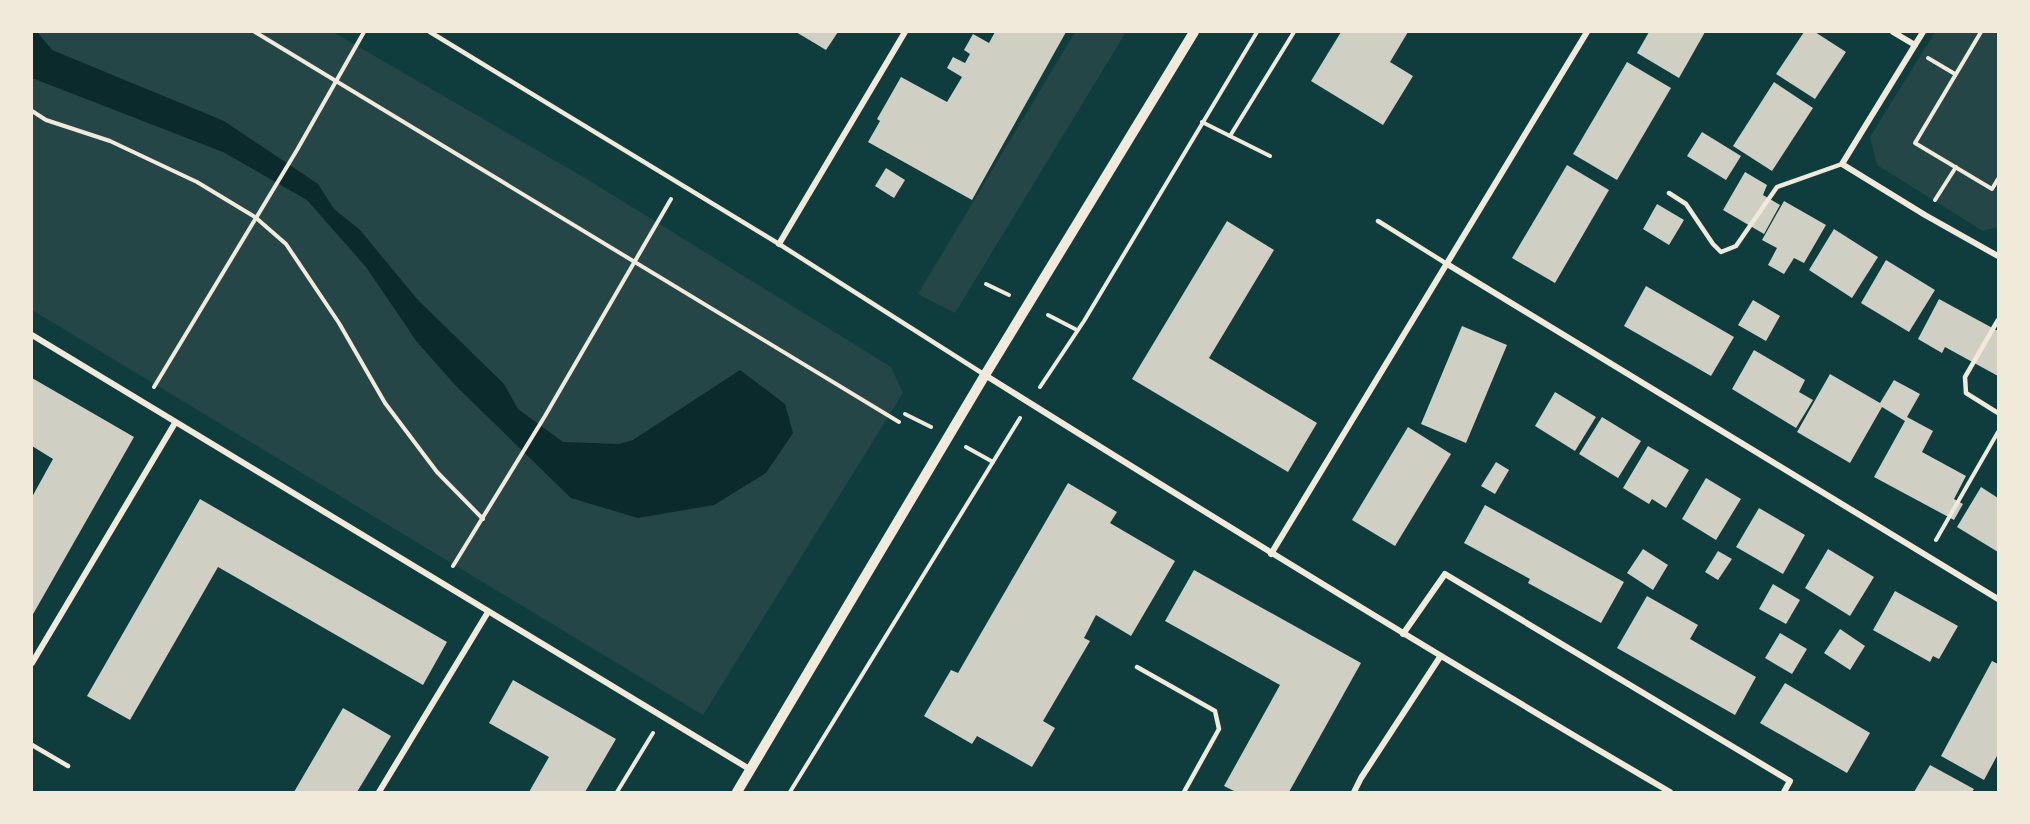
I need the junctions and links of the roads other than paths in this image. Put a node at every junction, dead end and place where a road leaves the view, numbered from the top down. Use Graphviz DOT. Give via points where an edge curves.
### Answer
graph roads {
  1 [pos="430,32"];
  2 [pos="905,32"];
  3 [pos="1194,32"];
  4 [pos="1587,32"];
  5 [pos="1893,32"];
  6 [pos="1923,32"];
  7 [pos="1915,45"];
  8 [pos="1842,164"];
  9 [pos="1669,193"];
  10 [pos="1378,221"];
  11 [pos="779,244"];
  12 [pos="1998,256"];
  13 [pos="1447,264"];
  14 [pos="1998,320"];
  15 [pos="32,335"];
  16 [pos="985,375"];
  17 [pos="1998,413"];
  18 [pos="176,423"];
  19 [pos="1271,554"];
  20 [pos="1998,599"];
  21 [pos="488,612"];
  22 [pos="1402,634"];
  23 [pos="1440,657"];
  24 [pos="32,663"];
  25 [pos="1137,667"];
  26 [pos="32,745"];
  27 [pos="68,766"];
  28 [pos="751,770"];
  29 [pos="379,792"];
  30 [pos="737,792"];
  31 [pos="1184,792"];
  32 [pos="1354,792"];
  33 [pos="1670,792"];
  34 [pos="1784,792"];
  1 -- 11 [label="lane"];
  2 -- 11 [label="street"];
  3 -- 16 [label="street"];
  4 -- 13 [label="street"];
  5 -- 7 [label="street"];
  6 -- 7 [label="street"];
  7 -- 8 [label="street"];
  8 -- 9 [label="lane" via="1777,187 1736,246 1721,252 1686,204"];
  8 -- 12 [label="street"];
  10 -- 13 [label="lane"];
  11 -- 16 [label="lane"];
  13 -- 19 [label="street"];
  13 -- 20 [label="street"];
  14 -- 17 [label="lane" via="1965,377 1966,393"];
  15 -- 18 [label="street"];
  16 -- 19 [label="street"];
  16 -- 28 [label="street"];
  18 -- 21 [label="street"];
  18 -- 24 [label="street"];
  19 -- 22 [label="street"];
  21 -- 28 [label="street"];
  21 -- 29 [label="street"];
  22 -- 23 [label="street"];
  22 -- 34 [label="street" via="1445,574 1790,781"];
  23 -- 32 [label="street"];
  23 -- 33 [label="street"];
  25 -- 31 [label="lane" via="1215,711 1219,729"];
  26 -- 27 [label="lane"];
  28 -- 30 [label="street"];
}
